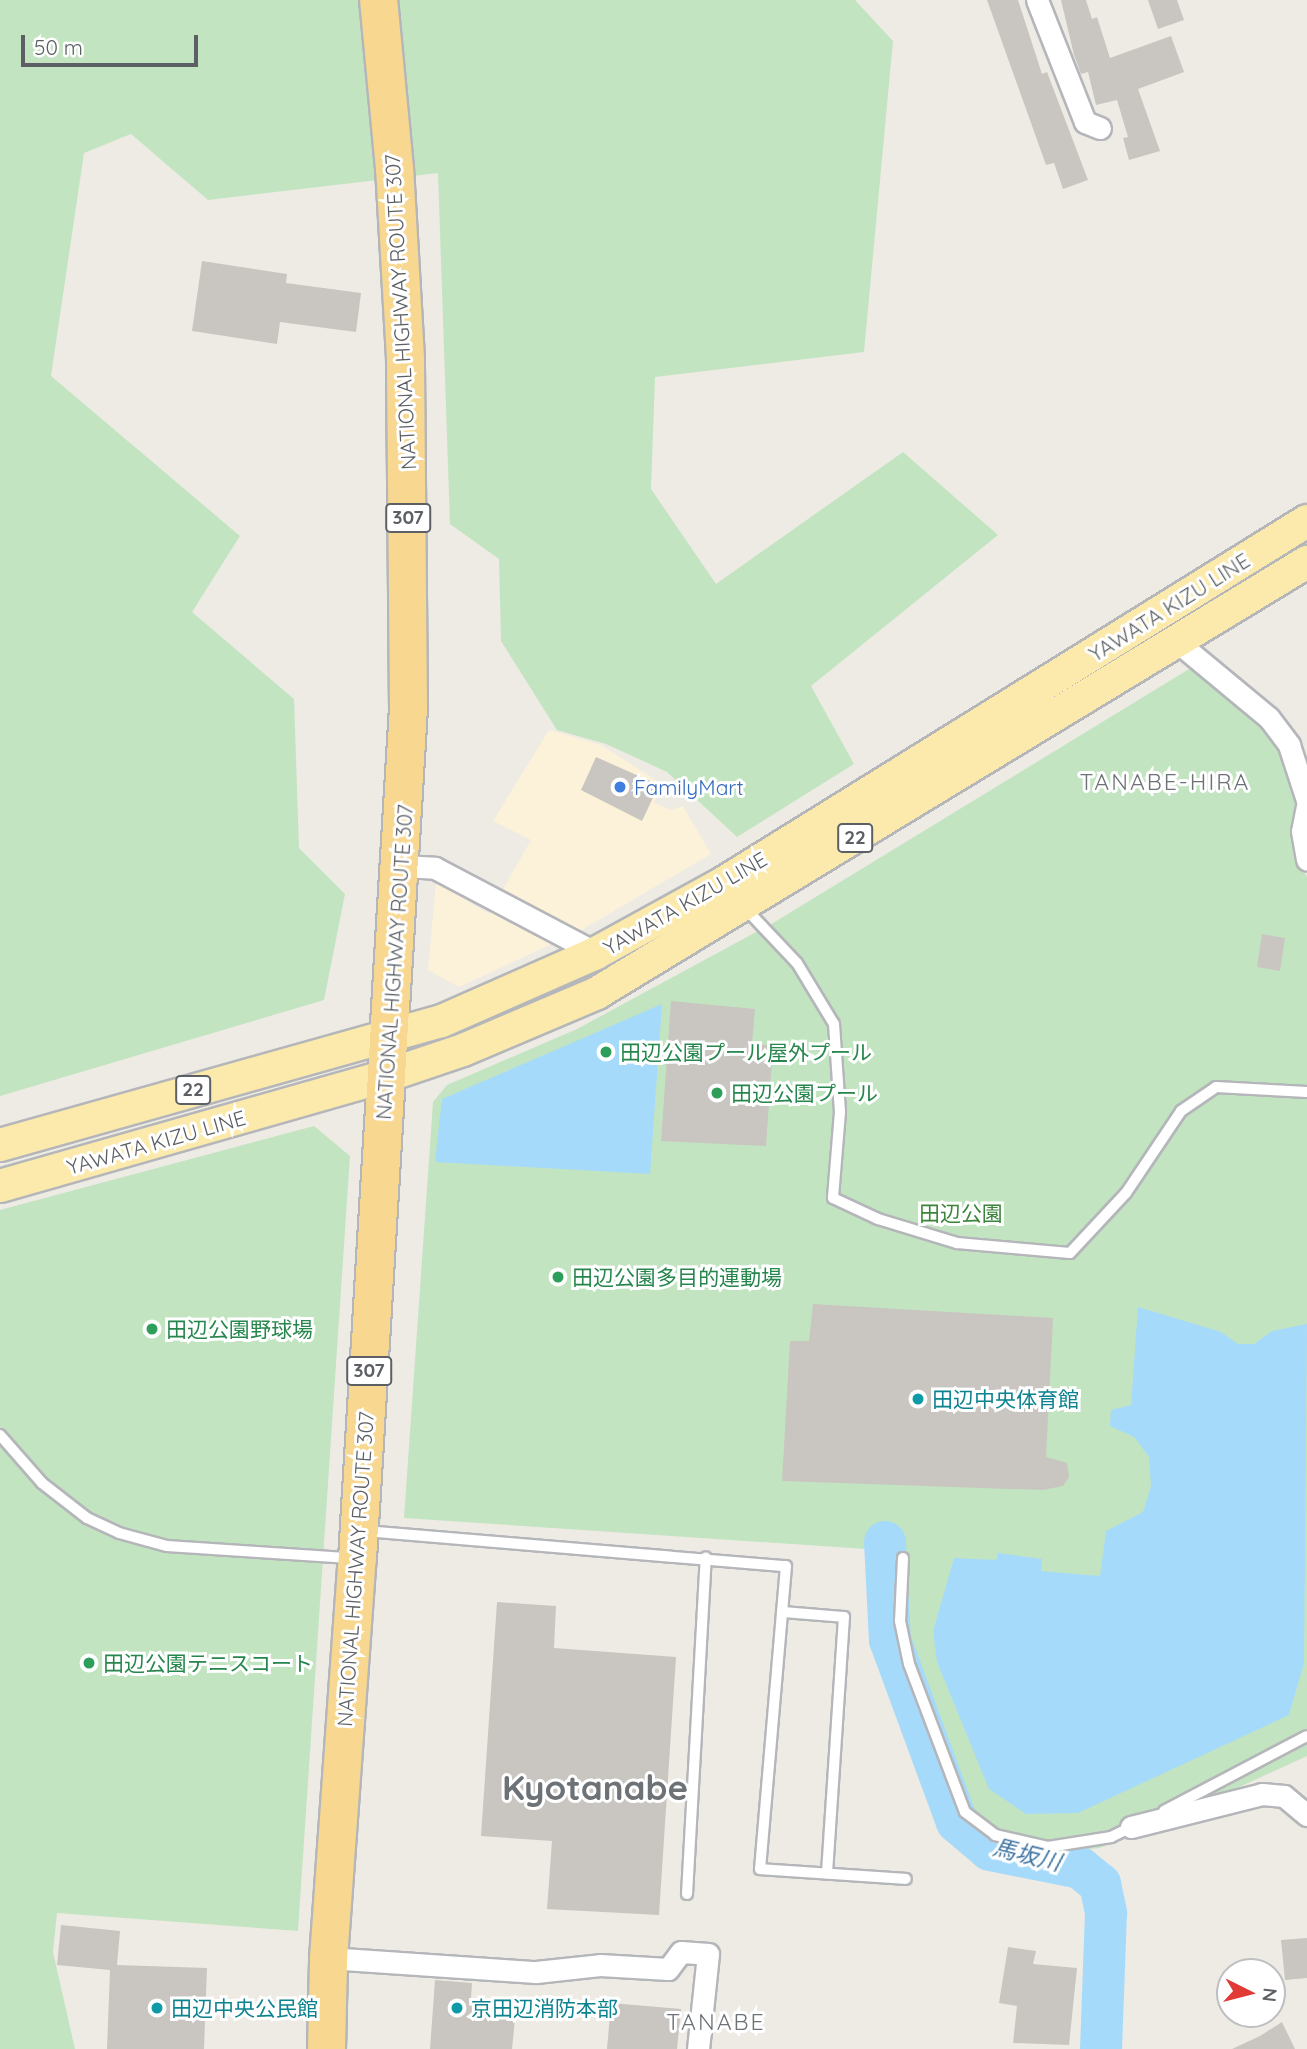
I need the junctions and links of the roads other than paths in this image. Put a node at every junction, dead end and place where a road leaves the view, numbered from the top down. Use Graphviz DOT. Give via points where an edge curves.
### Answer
graph roads {
  1 [pos="378,0"];
  2 [pos="1037,0"];
  3 [pos="1100,128"];
  4 [pos="1307,521"];
  5 [pos="1307,562"];
  6 [pos="1175,640"];
  7 [pos="1307,800"];
  8 [pos="1307,807"];
  9 [pos="1307,860"];
  10 [pos="402,866"];
  11 [pos="744,907"];
  12 [pos="596,953"];
  13 [pos="387,1036"];
  14 [pos="386,1076"];
  15 [pos="1307,1092"];
  16 [pos="0,1145"];
  17 [pos="0,1186"];
  18 [pos="0,1435"];
  19 [pos="358,1544"];
  20 [pos="706,1558"];
  21 [pos="903,1558"];
  22 [pos="782,1612"];
  23 [pos="1307,1736"];
  24 [pos="1307,1815"];
  25 [pos="1131,1828"];
  26 [pos="827,1873"];
  27 [pos="906,1879"];
  28 [pos="687,1894"];
  29 [pos="328,1958"];
  30 [pos="326,2049"];
  31 [pos="698,2049"];
  1 -- 10 [label="highway, NATIONAL HIGHWAY ROUTE 307 / 307" via="405,358 409,600"];
  2 -- 3 [label="street" via="1085,122"];
  4 -- 12 [label="main road, YAWATA KIZU LINE / 22" via="725,882"];
  5 -- 6 [label="main road, YAWATA KIZU LINE / 22"];
  6 -- 7 [label="street" via="1269,718 1289,745"];
  6 -- 11 [label="main road, YAWATA KIZU LINE / 22"];
  8 -- 9 [label="street" via="1302,831"];
  10 -- 12 [label="street" via="435,868"];
  10 -- 13 [label="highway, NATIONAL HIGHWAY ROUTE 307 / 307"];
  11 -- 14 [label="main road, YAWATA KIZU LINE / 22" via="597,993 497,1037"];
  11 -- 15 [label="lane" via="797,963 834,1024 840,1112 833,1198 878,1219 957,1243 1070,1253 1126,1193 1181,1111 1216,1087"];
  12 -- 13 [label="main road, YAWATA KIZU LINE / 22" via="442,1021"];
  13 -- 14 [label="highway, NATIONAL HIGHWAY ROUTE 307 / 307"];
  13 -- 16 [label="main road, YAWATA KIZU LINE / 22"];
  14 -- 17 [label="main road, YAWATA KIZU LINE / 22"];
  14 -- 19 [label="highway, NATIONAL HIGHWAY ROUTE 307 / 307"];
  18 -- 19 [label="lane" via="42,1483 87,1518 118,1533 167,1546"];
  19 -- 20 [label="lane"];
  19 -- 29 [label="highway, NATIONAL HIGHWAY ROUTE 307 / 307"];
  20 -- 22 [label="lane" via="786,1566"];
  20 -- 28 [label="lane"];
  21 -- 25 [label="lane" via="900,1620 909,1664 965,1812 995,1835 1048,1847 1111,1838"];
  22 -- 26 [label="lane" via="844,1617"];
  22 -- 26 [label="lane" via="761,1869"];
  23 -- 25 [label="lane"];
  24 -- 25 [label="street" via="1284,1796 1262,1794"];
  26 -- 27 [label="lane"];
  29 -- 30 [label="highway, NATIONAL HIGHWAY ROUTE 307 / 307"];
  29 -- 31 [label="street" via="536,1972 600,1965 668,1969 681,1952 708,1954"];
}
